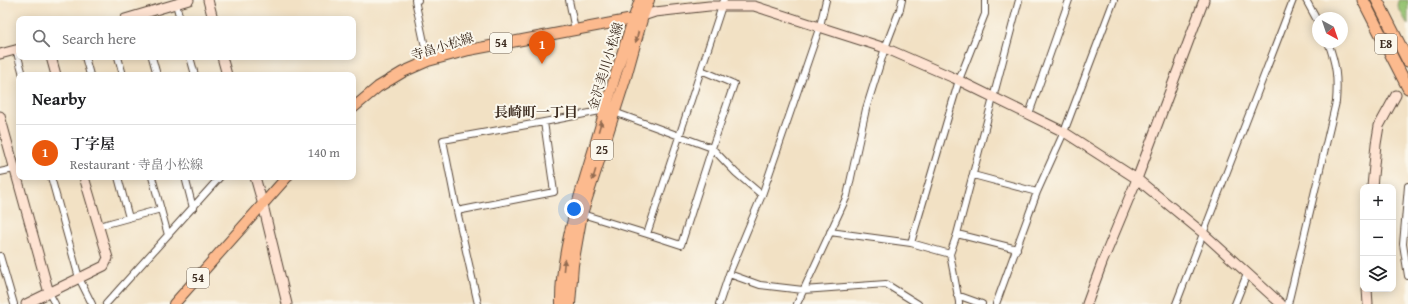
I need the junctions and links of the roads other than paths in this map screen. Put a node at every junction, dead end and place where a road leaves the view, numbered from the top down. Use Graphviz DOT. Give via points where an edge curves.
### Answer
graph roads {
  1 [pos="189,0"];
  2 [pos="208,0"];
  3 [pos="416,0"];
  4 [pos="569,0"];
  5 [pos="640,0"];
  6 [pos="649,0"];
  7 [pos="826,0"];
  8 [pos="902,0"];
  9 [pos="986,0"];
  10 [pos="1019,0"];
  11 [pos="1069,0"];
  12 [pos="1114,0"];
  13 [pos="1204,0"];
  14 [pos="1292,0"];
  15 [pos="1306,0"];
  16 [pos="1363,0"];
  17 [pos="1376,0"];
  18 [pos="723,3"];
  19 [pos="176,4"];
  20 [pos="1313,12"];
  21 [pos="144,16"];
  22 [pos="179,16"];
  23 [pos="212,16"];
  24 [pos="643,16"];
  25 [pos="633,20"];
  26 [pos="820,26"];
  27 [pos="575,30"];
  28 [pos="885,48"];
  29 [pos="1330,48"];
  30 [pos="16,50"];
  31 [pos="0,54"];
  32 [pos="20,60"];
  33 [pos="52,60"];
  34 [pos="86,60"];
  35 [pos="119,60"];
  36 [pos="153,60"];
  37 [pos="191,60"];
  38 [pos="223,60"];
  39 [pos="428,61"];
  40 [pos="1408,61"];
  41 [pos="701,70"];
  42 [pos="22,72"];
  43 [pos="55,72"];
  44 [pos="89,72"];
  45 [pos="122,72"];
  46 [pos="156,72"];
  47 [pos="194,72"];
  48 [pos="226,72"];
  49 [pos="959,80"];
  50 [pos="1408,88"];
  51 [pos="1396,95"];
  52 [pos="993,97"];
  53 [pos="356,105"];
  54 [pos="610,111"];
  55 [pos="1030,114"];
  56 [pos="0,116"];
  57 [pos="544,122"];
  58 [pos="1064,132"];
  59 [pos="679,136"];
  60 [pos="712,148"];
  61 [pos="16,168"];
  62 [pos="0,172"];
  63 [pos="973,175"];
  64 [pos="1137,179"];
  65 [pos="19,180"];
  66 [pos="52,180"];
  67 [pos="85,180"];
  68 [pos="119,180"];
  69 [pos="153,180"];
  70 [pos="186,180"];
  71 [pos="217,180"];
  72 [pos="256,180"];
  73 [pos="284,180"];
  74 [pos="1372,184"];
  75 [pos="1408,186"];
  76 [pos="1038,192"];
  77 [pos="762,195"];
  78 [pos="263,205"];
  79 [pos="193,208"];
  80 [pos="161,209"];
  81 [pos="457,211"];
  82 [pos="582,214"];
  83 [pos="129,218"];
  84 [pos="99,226"];
  85 [pos="830,232"];
  86 [pos="1203,233"];
  87 [pos="647,234"];
  88 [pos="957,234"];
  89 [pos="168,235"];
  90 [pos="911,243"];
  91 [pos="1017,249"];
  92 [pos="950,254"];
  93 [pos="0,256"];
  94 [pos="1407,259"];
  95 [pos="729,274"];
  96 [pos="1247,274"];
  97 [pos="1408,276"];
  98 [pos="79,278"];
  99 [pos="803,290"];
  100 [pos="1367,292"];
  101 [pos="49,293"];
  102 [pos="957,295"];
  103 [pos="14,304"];
  104 [pos="26,304"];
  105 [pos="55,304"];
  106 [pos="92,304"];
  107 [pos="106,304"];
  108 [pos="174,304"];
  109 [pos="287,304"];
  110 [pos="478,304"];
  111 [pos="561,304"];
  112 [pos="570,304"];
  113 [pos="719,304"];
  114 [pos="797,304"];
  115 [pos="918,304"];
  116 [pos="958,304"];
  117 [pos="982,304"];
  118 [pos="996,304"];
  119 [pos="1087,304"];
  120 [pos="1176,304"];
  121 [pos="1235,304"];
  122 [pos="1281,304"];
  123 [pos="1288,304"];
  124 [pos="1368,304"];
  1 -- 19 [label="street"];
  2 -- 23 [label="street"];
  3 -- 39 [label="street"];
  4 -- 27 [label="street"];
  5 -- 25 [label="main road, 金沢美川小松線 / 25"];
  6 -- 24 [label="main road, 25"];
  7 -- 26 [label="street"];
  8 -- 28 [label="street"];
  9 -- 49 [label="street" via="985,14"];
  10 -- 52 [label="street"];
  11 -- 55 [label="street"];
  12 -- 58 [label="street"];
  13 -- 64 [label="street"];
  14 -- 86 [label="street"];
  15 -- 20 [label="street"];
  16 -- 50 [label="highway, E8"];
  17 -- 40 [label="highway, E8"];
  18 -- 24 [label="street" via="655,12"];
  18 -- 26 [label="street" via="754,6"];
  18 -- 41 [label="street"];
  19 -- 21 [label="street"];
  19 -- 22 [label="street"];
  24 -- 25 [label="main road, 寺畠小松線 / 54"];
  24 -- 54 [label="main road, 25, one-way" via="626,77"];
  25 -- 27 [label="main road, 寺畠小松線 / 54"];
  25 -- 54 [label="main road, 金沢美川小松線 / 25"];
  26 -- 28 [label="street"];
  26 -- 77 [label="street"];
  27 -- 39 [label="main road, 寺畠小松線 / 54" via="469,50"];
  28 -- 49 [label="street"];
  28 -- 85 [label="street" via="866,109 847,196"];
  29 -- 123 [label="street" via="1336,67 1336,102"];
  30 -- 31 [label="street"];
  32 -- 42 [label="street"];
  33 -- 43 [label="street"];
  34 -- 44 [label="street"];
  35 -- 45 [label="street"];
  36 -- 46 [label="street"];
  37 -- 47 [label="street"];
  38 -- 48 [label="street"];
  39 -- 53 [label="main road, 寺畠小松線 / 54" via="378,87"];
  41 -- 59 [label="street"];
  41 -- 60 [label="street" via="734,84"];
  49 -- 52 [label="street"];
  49 -- 90 [label="street"];
  51 -- 74 [label="street" via="1380,126"];
  52 -- 55 [label="street"];
  52 -- 63 [label="street"];
  54 -- 57 [label="street"];
  54 -- 59 [label="street"];
  54 -- 82 [label="main road, 25, one-way"];
  111 -- 54 [label="main road, 金沢美川小松線 / 25, one-way" via="564,260 574,211"];
  55 -- 58 [label="street"];
  56 -- 61 [label="street"];
  57 -- 81 [label="street" via="554,192"];
  57 -- 81 [label="street" via="443,140"];
  58 -- 64 [label="street"];
  58 -- 76 [label="street"];
  59 -- 60 [label="street"];
  59 -- 87 [label="street"];
  60 -- 77 [label="street"];
  60 -- 87 [label="street" via="681,245"];
  61 -- 62 [label="street"];
  63 -- 76 [label="street"];
  63 -- 88 [label="street"];
  64 -- 86 [label="street"];
  64 -- 119 [label="street"];
  65 -- 101 [label="street"];
  66 -- 98 [label="street"];
  67 -- 84 [label="street"];
  68 -- 83 [label="street"];
  69 -- 80 [label="street"];
  70 -- 79 [label="street"];
  71 -- 79 [label="street"];
  72 -- 78 [label="street"];
  73 -- 78 [label="main road, 54"];
  75 -- 94 [label="street" via="1403,244"];
  76 -- 91 [label="street"];
  77 -- 95 [label="street"];
  78 -- 108 [label="main road, 54"];
  78 -- 109 [label="street"];
  79 -- 89 [label="street"];
  80 -- 83 [label="street"];
  80 -- 89 [label="street"];
  81 -- 110 [label="street"];
  82 -- 87 [label="street"];
  82 -- 112 [label="main road, 25" via="573,264"];
  83 -- 84 [label="street"];
  84 -- 98 [label="street" via="108,258 104,266"];
  85 -- 90 [label="street"];
  85 -- 99 [label="street"];
  86 -- 96 [label="street"];
  86 -- 120 [label="street"];
  88 -- 91 [label="street"];
  88 -- 92 [label="street"];
  89 -- 107 [label="street"];
  90 -- 92 [label="street"];
  91 -- 118 [label="street"];
  92 -- 102 [label="street"];
  93 -- 103 [label="street"];
  94 -- 97 [label="street"];
  95 -- 99 [label="street" via="760,285"];
  95 -- 113 [label="street"];
  96 -- 121 [label="street"];
  96 -- 122 [label="street"];
  98 -- 101 [label="street"];
  98 -- 106 [label="street"];
  99 -- 114 [label="street"];
  99 -- 115 [label="street" via="886,284"];
  100 -- 124 [label="street"];
  101 -- 104 [label="street"];
  101 -- 105 [label="street"];
  102 -- 116 [label="street" via="960,302"];
  102 -- 117 [label="street"];
}
